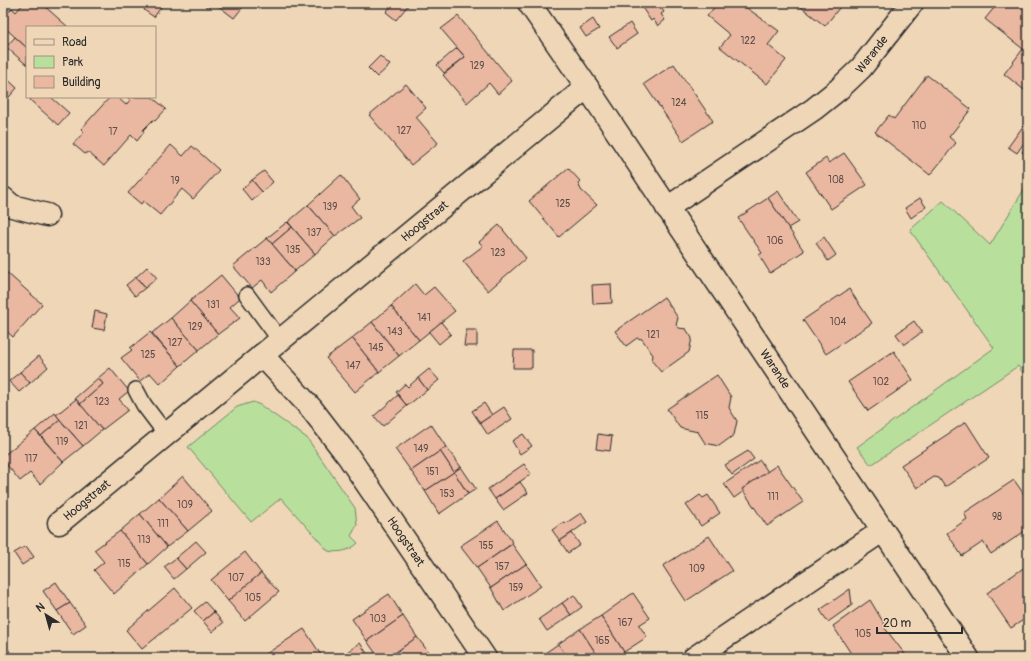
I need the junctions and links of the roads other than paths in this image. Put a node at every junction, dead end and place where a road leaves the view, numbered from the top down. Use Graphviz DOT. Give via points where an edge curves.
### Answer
graph roads {
  1 [pos="529,3"];
  2 [pos="912,3"];
  3 [pos="587,87"];
  4 [pos="3,198"];
  5 [pos="667,208"];
  6 [pos="47,215"];
  7 [pos="247,295"];
  8 [pos="280,340"];
  9 [pos="262,355"];
  10 [pos="136,390"];
  11 [pos="166,434"];
  12 [pos="59,522"];
  13 [pos="882,531"];
  14 [pos="484,658"];
  15 [pos="694,658"];
  16 [pos="968,658"];
  1 -- 3 [label="street, Warande"];
  2 -- 5 [label="street, Warande" via="861,68 839,89 814,109"];
  3 -- 5 [label="street, Warande"];
  3 -- 8 [label="street, Hoogstraat"];
  4 -- 6 [label="street" via="12,206"];
  5 -- 13 [label="street, Warande"];
  7 -- 8 [label="lane"];
  8 -- 9 [label="street, Hoogstraat"];
  9 -- 11 [label="street, Hoogstraat"];
  9 -- 14 [label="street, Hoogstraat" via="311,408 348,456"];
  10 -- 11 [label="lane"];
  11 -- 12 [label="street, Hoogstraat"];
  13 -- 15 [label="street"];
  13 -- 16 [label="street, Warande"];
}
